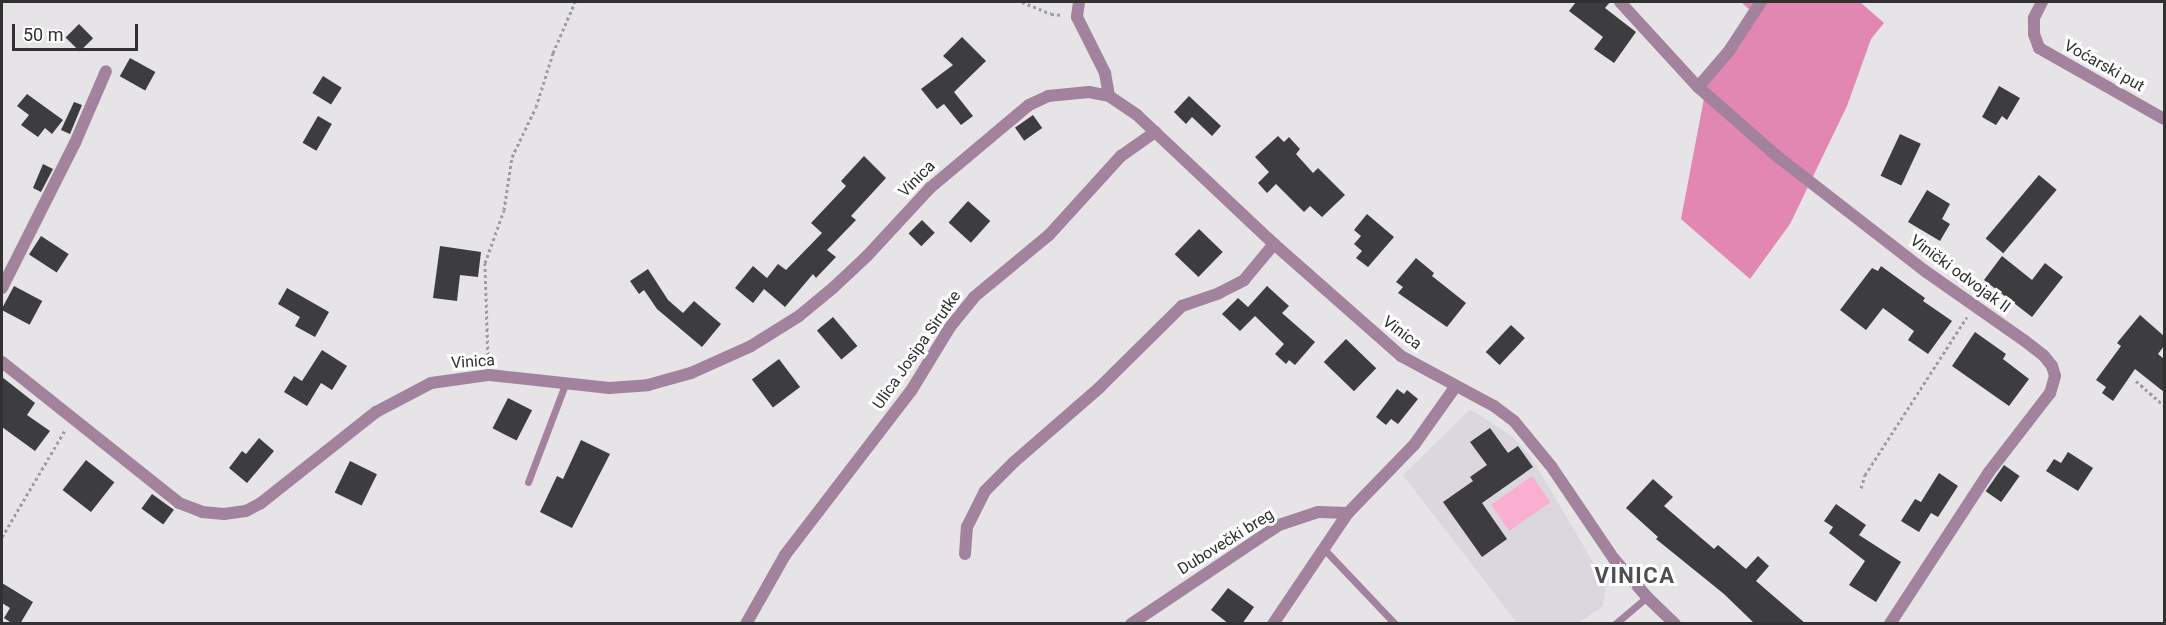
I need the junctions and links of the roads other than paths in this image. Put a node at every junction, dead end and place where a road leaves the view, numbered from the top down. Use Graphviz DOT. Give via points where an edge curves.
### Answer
graph roads {
  1 [pos="1079,2"];
  2 [pos="1620,2"];
  3 [pos="1761,2"];
  4 [pos="2042,2"];
  5 [pos="106,71"];
  6 [pos="1698,87"];
  7 [pos="1109,96"];
  8 [pos="2164,118"];
  9 [pos="1155,132"];
  10 [pos="1274,244"];
  11 [pos="2,288"];
  12 [pos="2,362"];
  13 [pos="566,382"];
  14 [pos="1456,386"];
  15 [pos="528,482"];
  16 [pos="1348,513"];
  17 [pos="1323,548"];
  18 [pos="965,554"];
  19 [pos="1647,597"];
  20 [pos="746,624"];
  21 [pos="1131,624"];
  22 [pos="1273,624"];
  23 [pos="1395,624"];
  24 [pos="1615,624"];
  25 [pos="1675,624"];
  26 [pos="1890,624"];
  1 -- 7 [label="street" via="1077,17 1105,74"];
  2 -- 6 [label="street, Vinički odvojak II"];
  3 -- 6 [label="street" via="1729,51"];
  4 -- 8 [label="street, Voćarski put" via="2034,18 2039,48"];
  5 -- 11 [label="street" via="75,143"];
  6 -- 26 [label="street, Vinički odvojak II" via="1820,191 2044,356 2055,376 2050,393 1989,472"];
  7 -- 9 [label="street, Vinica" via="1122,102"];
  7 -- 13 [label="street, Vinica" via="1068,92 1029,105 930,188 834,287 799,316 751,346 691,373 648,385 609,388"];
  9 -- 10 [label="street, Vinica"];
  9 -- 20 [label="street, Ulica Josipa Sirutke" via="1121,156 1049,235 974,297 950,327 911,391 785,555"];
  10 -- 14 [label="street, Vinica" via="1392,349"];
  10 -- 18 [label="street" via="1244,280 1182,306 985,491 967,527"];
  12 -- 13 [label="street, Vinica" via="179,503 202,512 224,514 246,511 261,503 376,412 431,383 489,375"];
  13 -- 15 [label="lane"];
  14 -- 16 [label="street" via="1414,445"];
  14 -- 19 [label="street, Vinica" via="1494,406 1530,437 1600,541"];
  16 -- 17 [label="street"];
  16 -- 21 [label="street, Dubovečki breg" via="1318,512 1280,525"];
  17 -- 22 [label="street"];
  17 -- 23 [label="lane"];
  19 -- 24 [label="lane"];
  19 -- 25 [label="street, Vinica"];
}
